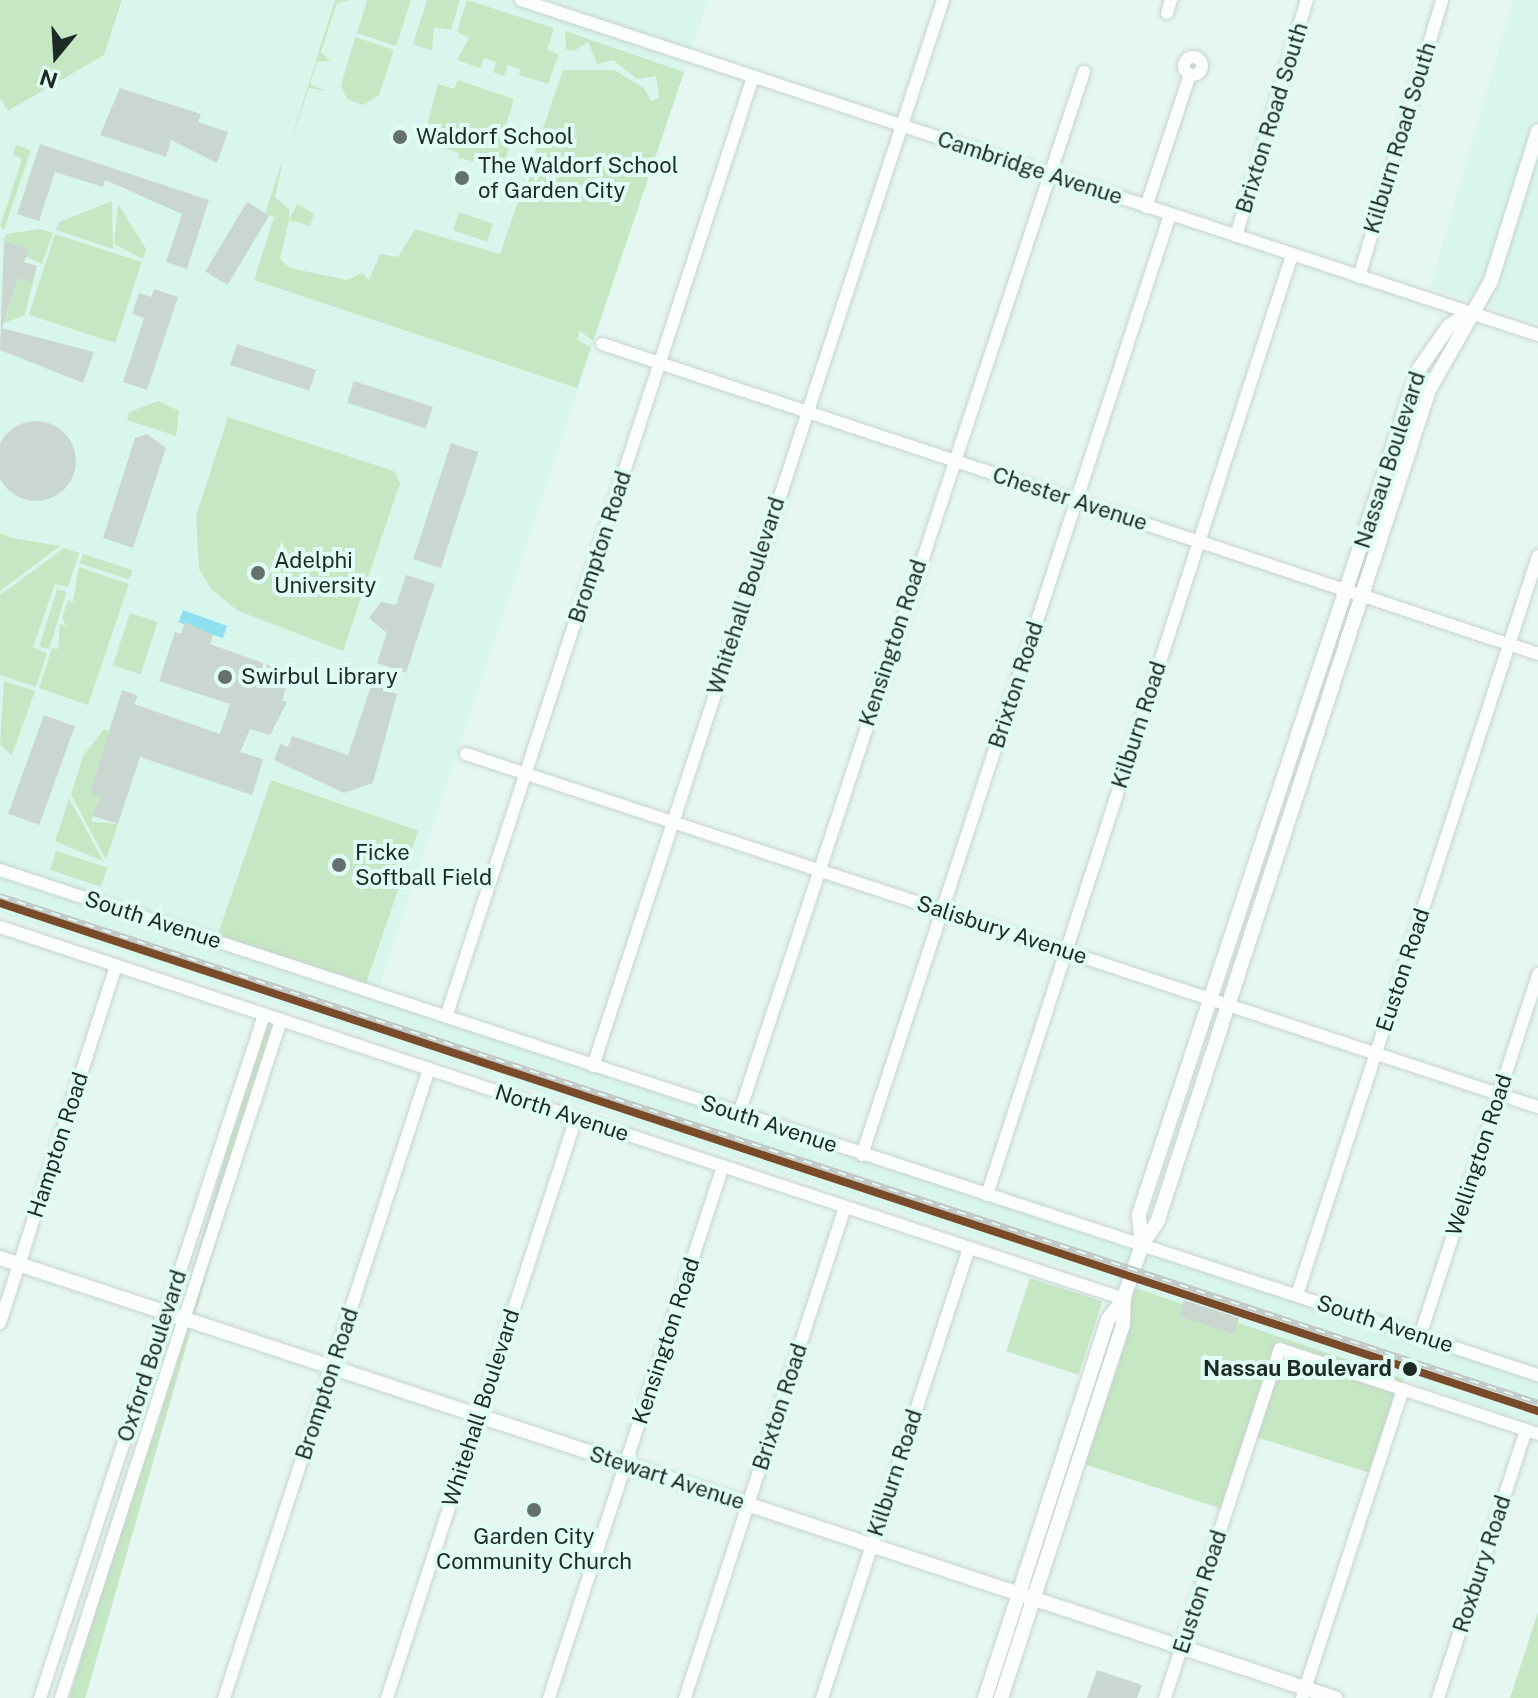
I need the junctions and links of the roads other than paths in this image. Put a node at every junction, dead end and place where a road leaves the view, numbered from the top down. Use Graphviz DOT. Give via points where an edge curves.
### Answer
graph roads {
  1 [pos="521,0"];
  2 [pos="943,0"];
  3 [pos="1171,0"];
  4 [pos="1307,0"];
  5 [pos="1442,0"];
  6 [pos="1167,13"];
  7 [pos="1084,72"];
  8 [pos="1190,75"];
  9 [pos="753,77"];
  10 [pos="900,125"];
  11 [pos="1538,131"];
  12 [pos="1049,173"];
  13 [pos="1146,207"];
  14 [pos="1170,215"];
  15 [pos="1236,236"];
  16 [pos="1292,255"];
  17 [pos="1359,277"];
  18 [pos="1470,313"];
  19 [pos="1538,335"];
  20 [pos="602,344"];
  21 [pos="660,363"];
  22 [pos="806,412"];
  23 [pos="953,460"];
  24 [pos="1076,501"];
  25 [pos="1199,542"];
  26 [pos="1538,556"];
  27 [pos="1346,591"];
  28 [pos="1362,596"];
  29 [pos="1509,645"];
  30 [pos="1538,654"];
  31 [pos="466,754"];
  32 [pos="526,774"];
  33 [pos="673,822"];
  34 [pos="0,870"];
  35 [pos="819,870"];
  36 [pos="942,911"];
  37 [pos="0,927"];
  38 [pos="1065,951"];
  39 [pos="116,966"];
  40 [pos="1538,974"];
  41 [pos="1212,1000"];
  42 [pos="1230,1005"];
  43 [pos="264,1015"];
  44 [pos="446,1017"];
  45 [pos="281,1020"];
  46 [pos="1376,1054"];
  47 [pos="593,1066"];
  48 [pos="429,1069"];
  49 [pos="1499,1094"];
  50 [pos="1538,1107"];
  51 [pos="739,1114"];
  52 [pos="576,1118"];
  53 [pos="862,1155"];
  54 [pos="217,1159"];
  55 [pos="235,1164"];
  56 [pos="723,1166"];
  57 [pos="987,1195"];
  58 [pos="845,1207"];
  59 [pos="1142,1245"];
  60 [pos="969,1248"];
  61 [pos="0,1258"];
  62 [pos="19,1264"];
  63 [pos="1297,1295"];
  64 [pos="1124,1299"];
  65 [pos="167,1313"];
  66 [pos="184,1318"];
  67 [pos="0,1323"];
  68 [pos="1420,1336"];
  69 [pos="332,1367"];
  70 [pos="1538,1375"];
  71 [pos="1403,1389"];
  72 [pos="479,1415"];
  73 [pos="1532,1432"];
  74 [pos="117,1463"];
  75 [pos="625,1464"];
  76 [pos="135,1469"];
  77 [pos="749,1504"];
  78 [pos="872,1545"];
  79 [pos="1026,1596"];
  80 [pos="71,1605"];
  81 [pos="89,1611"];
  82 [pos="1182,1648"];
  83 [pos="1303,1693"];
  84 [pos="40,1698"];
  85 [pos="61,1698"];
  86 [pos="224,1698"];
  87 [pos="387,1698"];
  88 [pos="549,1698"];
  89 [pos="685,1698"];
  90 [pos="822,1698"];
  91 [pos="985,1698"];
  92 [pos="1001,1698"];
  93 [pos="1165,1698"];
  94 [pos="1335,1698"];
  95 [pos="1438,1698"];
  1 -- 9 [label="street, Cambridge Avenue"];
  2 -- 10 [label="street, Whitehall Boulevard"];
  3 -- 6 [label="street"];
  4 -- 15 [label="street, Brixton Road South"];
  5 -- 17 [label="street, Kilburn Road South"];
  7 -- 12 [label="street, Kensington Road"];
  8 -- 13 [label="street"];
  9 -- 10 [label="street, Cambridge Avenue"];
  9 -- 21 [label="street, Brompton Road"];
  10 -- 12 [label="street, Cambridge Avenue"];
  10 -- 22 [label="street, Whitehall Boulevard"];
  11 -- 18 [label="main road" via="1496,268"];
  12 -- 13 [label="street, Cambridge Avenue"];
  12 -- 23 [label="street, Kensington Road"];
  13 -- 14 [label="street, Cambridge Avenue"];
  14 -- 15 [label="street, Cambridge Avenue"];
  14 -- 24 [label="street, Brixton Road"];
  15 -- 16 [label="street, Cambridge Avenue"];
  16 -- 17 [label="street, Cambridge Avenue"];
  16 -- 25 [label="street, Kilburn Road"];
  17 -- 18 [label="street, Cambridge Avenue"];
  18 -- 19 [label="street, Cambridge Avenue"];
  18 -- 27 [label="main road, Nassau Boulevard" via="1449,326 1419,369"];
  18 -- 28 [label="main road, Nassau Boulevard" via="1434,375"];
  20 -- 21 [label="street, Chester Avenue"];
  21 -- 22 [label="street, Chester Avenue"];
  21 -- 32 [label="street, Brompton Road"];
  22 -- 23 [label="street, Chester Avenue"];
  22 -- 33 [label="street, Whitehall Boulevard"];
  23 -- 24 [label="street, Chester Avenue"];
  23 -- 35 [label="street, Kensington Road"];
  24 -- 25 [label="street, Chester Avenue"];
  24 -- 36 [label="street, Brixton Road"];
  25 -- 27 [label="street, Chester Avenue"];
  25 -- 38 [label="street, Kilburn Road"];
  26 -- 29 [label="street, Euston Road"];
  27 -- 28 [label="street, Chester Avenue"];
  27 -- 41 [label="main road, Nassau Boulevard"];
  28 -- 29 [label="street, Chester Avenue"];
  28 -- 42 [label="main road, Nassau Boulevard"];
  29 -- 30 [label="street, Chester Avenue"];
  29 -- 46 [label="street, Euston Road"];
  31 -- 32 [label="street, Salisbury Avenue"];
  32 -- 33 [label="street, Salisbury Avenue"];
  32 -- 44 [label="street, Brompton Road"];
  33 -- 35 [label="street, Salisbury Avenue"];
  33 -- 47 [label="street, Whitehall Boulevard"];
  34 -- 44 [label="street, South Avenue"];
  35 -- 36 [label="street, Salisbury Avenue"];
  35 -- 51 [label="street, Kensington Road"];
  36 -- 38 [label="street, Salisbury Avenue"];
  36 -- 53 [label="street, Brixton Road"];
  37 -- 39 [label="street, North Avenue"];
  38 -- 41 [label="street, Salisbury Avenue"];
  38 -- 57 [label="street, Kilburn Road"];
  39 -- 43 [label="street, North Avenue"];
  39 -- 62 [label="street, Hampton Road"];
  40 -- 49 [label="street, Wellington Road"];
  41 -- 42 [label="street, Salisbury Avenue"];
  41 -- 59 [label="main road, Nassau Boulevard" via="1139,1214"];
  42 -- 46 [label="street, Salisbury Avenue"];
  42 -- 59 [label="main road, Nassau Boulevard" via="1158,1220"];
  43 -- 45 [label="street, North Avenue"];
  43 -- 54 [label="street, Oxford Boulevard"];
  44 -- 47 [label="street, South Avenue"];
  45 -- 48 [label="street, North Avenue"];
  45 -- 55 [label="street, Oxford Boulevard"];
  46 -- 49 [label="street, Salisbury Avenue"];
  46 -- 63 [label="street, Euston Road"];
  47 -- 51 [label="street, South Avenue"];
  48 -- 52 [label="street, North Avenue"];
  48 -- 69 [label="street, Brompton Road"];
  49 -- 50 [label="street, Salisbury Avenue"];
  49 -- 68 [label="street, Wellington Road"];
  51 -- 53 [label="street, South Avenue"];
  52 -- 56 [label="street, North Avenue"];
  52 -- 72 [label="street, Whitehall Boulevard"];
  53 -- 57 [label="street, South Avenue"];
  54 -- 55 [label="street"];
  54 -- 65 [label="street, Oxford Boulevard"];
  55 -- 66 [label="street, Oxford Boulevard"];
  56 -- 58 [label="street, North Avenue"];
  56 -- 75 [label="street, Kensington Road"];
  57 -- 59 [label="street, South Avenue"];
  58 -- 60 [label="street, North Avenue"];
  58 -- 77 [label="street, Brixton Road"];
  59 -- 63 [label="street, South Avenue"];
  59 -- 64 [label="main road, Nassau Boulevard"];
  60 -- 64 [label="street, North Avenue"];
  60 -- 78 [label="street, Kilburn Road"];
  61 -- 62 [label="main road, Stewart Avenue"];
  62 -- 65 [label="main road, Stewart Avenue"];
  62 -- 67 [label="street, Hampton Road"];
  63 -- 68 [label="street, South Avenue"];
  64 -- 79 [label="main road, Nassau Boulevard" via="1123,1324"];
  65 -- 66 [label="main road, Stewart Avenue"];
  65 -- 74 [label="street, Oxford Boulevard"];
  66 -- 69 [label="main road, Stewart Avenue"];
  66 -- 76 [label="street, Oxford Boulevard"];
  68 -- 70 [label="street, South Avenue"];
  69 -- 72 [label="main road, Stewart Avenue"];
  69 -- 86 [label="street, Brompton Road"];
  71 -- 73 [label="street"];
  71 -- 82 [label="street, Euston Road" via="1280,1349"];
  71 -- 83 [label="street"];
  72 -- 75 [label="main road, Stewart Avenue"];
  72 -- 87 [label="street, Whitehall Boulevard"];
  73 -- 95 [label="street, Roxbury Road"];
  74 -- 76 [label="street"];
  74 -- 80 [label="street, Oxford Boulevard"];
  75 -- 77 [label="main road, Stewart Avenue"];
  75 -- 88 [label="street, Kensington Road"];
  76 -- 81 [label="street, Oxford Boulevard"];
  77 -- 78 [label="main road, Stewart Avenue"];
  77 -- 89 [label="street, Brixton Road"];
  78 -- 79 [label="main road, Stewart Avenue"];
  78 -- 90 [label="street, Kilburn Road"];
  79 -- 82 [label="main road, Stewart Avenue"];
  79 -- 91 [label="main road, Nassau Boulevard"];
  79 -- 92 [label="main road, Nassau Boulevard"];
  80 -- 81 [label="street"];
  80 -- 84 [label="street, Oxford Boulevard"];
  81 -- 85 [label="street, Oxford Boulevard"];
  82 -- 83 [label="main road, Stewart Avenue"];
  82 -- 93 [label="street, Euston Road"];
  83 -- 94 [label="main road, Stewart Avenue"];
}
